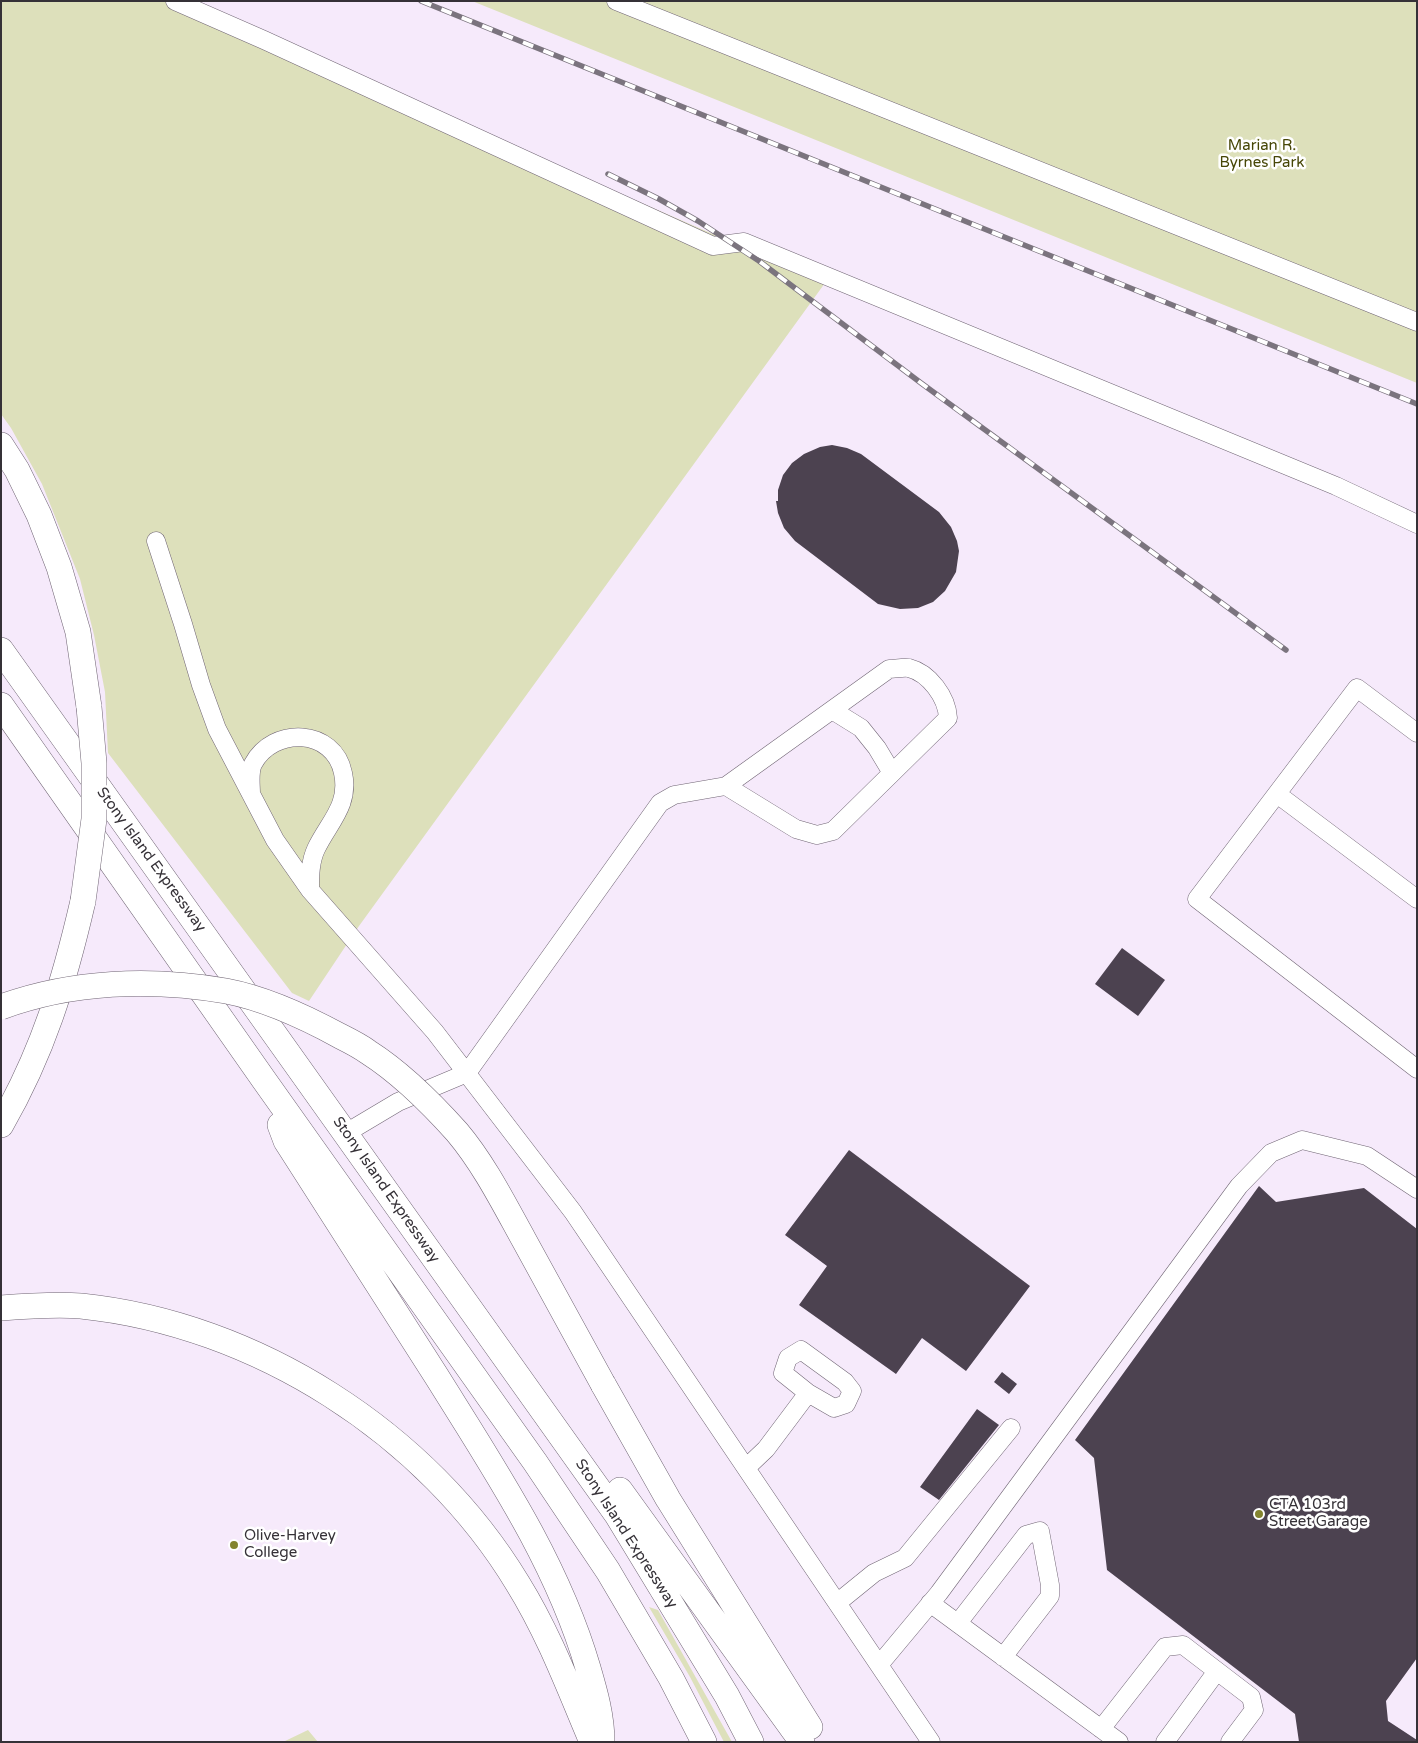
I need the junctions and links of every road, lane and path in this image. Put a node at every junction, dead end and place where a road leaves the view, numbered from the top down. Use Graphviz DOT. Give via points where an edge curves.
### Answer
graph roads {
  1 [pos="175,1"];
  2 [pos="616,1"];
  3 [pos="1417,322"];
  4 [pos="1,445"];
  5 [pos="1417,524"];
  6 [pos="156,541"];
  7 [pos="1,650"];
  8 [pos="1,705"];
  9 [pos="832,710"];
  10 [pos="1417,733"];
  11 [pos="892,773"];
  12 [pos="726,786"];
  13 [pos="1277,794"];
  14 [pos="251,795"];
  15 [pos="310,890"];
  16 [pos="1417,899"];
  17 [pos="1,1007"];
  18 [pos="1417,1069"];
  19 [pos="467,1073"];
  20 [pos="264,1080"];
  21 [pos="1,1126"];
  22 [pos="346,1133"];
  23 [pos="1417,1189"];
  24 [pos="1,1308"];
  25 [pos="474,1314"];
  26 [pos="808,1393"];
  27 [pos="1011,1428"];
  28 [pos="746,1468"];
  29 [pos="837,1603"];
  30 [pos="930,1603"];
  31 [pos="958,1623"];
  32 [pos="1003,1657"];
  33 [pos="879,1665"];
  34 [pos="1217,1671"];
  35 [pos="1101,1729"];
  36 [pos="592,1742"];
  37 [pos="602,1742"];
  38 [pos="704,1742"];
  39 [pos="751,1742"];
  40 [pos="802,1742"];
  41 [pos="818,1742"];
  42 [pos="931,1742"];
  43 [pos="1119,1742"];
  44 [pos="1165,1742"];
  45 [pos="1230,1742"];
  1 -- 5 [label="lane" via="713,246 744,242 1327,482"];
  2 -- 3 [label="lane"];
  4 -- 21 [label="highway, bridge" via="39,515 78,632 94,763 94,819 83,901 68,964 54,1012 25,1082"];
  6 -- 14 [label="lane" via="217,729"];
  7 -- 22 [label="highway, Stony Island Expressway"];
  8 -- 20 [label="highway"];
  9 -- 11 [label="lane" via="861,728 878,748"];
  9 -- 11 [label="lane" via="889,669 908,668 924,675 947,707 948,718"];
  9 -- 12 [label="lane"];
  10 -- 13 [label="lane" via="1357,688"];
  11 -- 12 [label="lane" via="833,831 818,835 796,829"];
  12 -- 19 [label="lane" via="674,796 660,803"];
  13 -- 16 [label="lane"];
  13 -- 18 [label="lane" via="1196,899"];
  14 -- 15 [label="lane" via="275,840"];
  14 -- 15 [label="lane" via="252,766 262,750 275,741 296,736 316,740 334,752 343,771 345,790 340,810 310,866"];
  15 -- 19 [label="lane"];
  17 -- 41 [label="highway, bridge" via="71,988 120,984 175,985 227,991 320,1025 368,1051 413,1088 457,1133 480,1165 668,1499"];
  19 -- 22 [label="lane" via="398,1102"];
  19 -- 28 [label="lane" via="573,1212"];
  20 -- 37 [label="highway" via="286,1141 507,1488 546,1561 581,1644 595,1693"];
  20 -- 38 [label="highway" via="535,1462 608,1571 671,1678"];
  22 -- 25 [label="highway, Stony Island Expressway"];
  23 -- 30 [label="lane" via="1368,1156 1302,1140 1271,1153 1239,1186"];
  24 -- 36 [label="highway" via="79,1306 125,1312 207,1334 255,1354 335,1397 371,1423 440,1483 494,1548 542,1625"];
  25 -- 39 [label="highway, Stony Island Expressway" via="617,1515 727,1696"];
  25 -- 40 [label="highway" via="530,1366"];
  26 -- 28 [label="lane" via="766,1449"];
  27 -- 29 [label="lane" via="905,1558 874,1573"];
  28 -- 29 [label="lane"];
  29 -- 33 [label="lane"];
  30 -- 31 [label="lane"];
  30 -- 33 [label="lane"];
  31 -- 32 [label="lane"];
  31 -- 32 [label="lane" via="1026,1534 1040,1531 1050,1596"];
  32 -- 35 [label="lane"];
  33 -- 42 [label="lane"];
  34 -- 35 [label="lane" via="1183,1645 1165,1647"];
  34 -- 44 [label="lane"];
  34 -- 45 [label="lane" via="1251,1697 1254,1710"];
  35 -- 43 [label="lane"];
}
